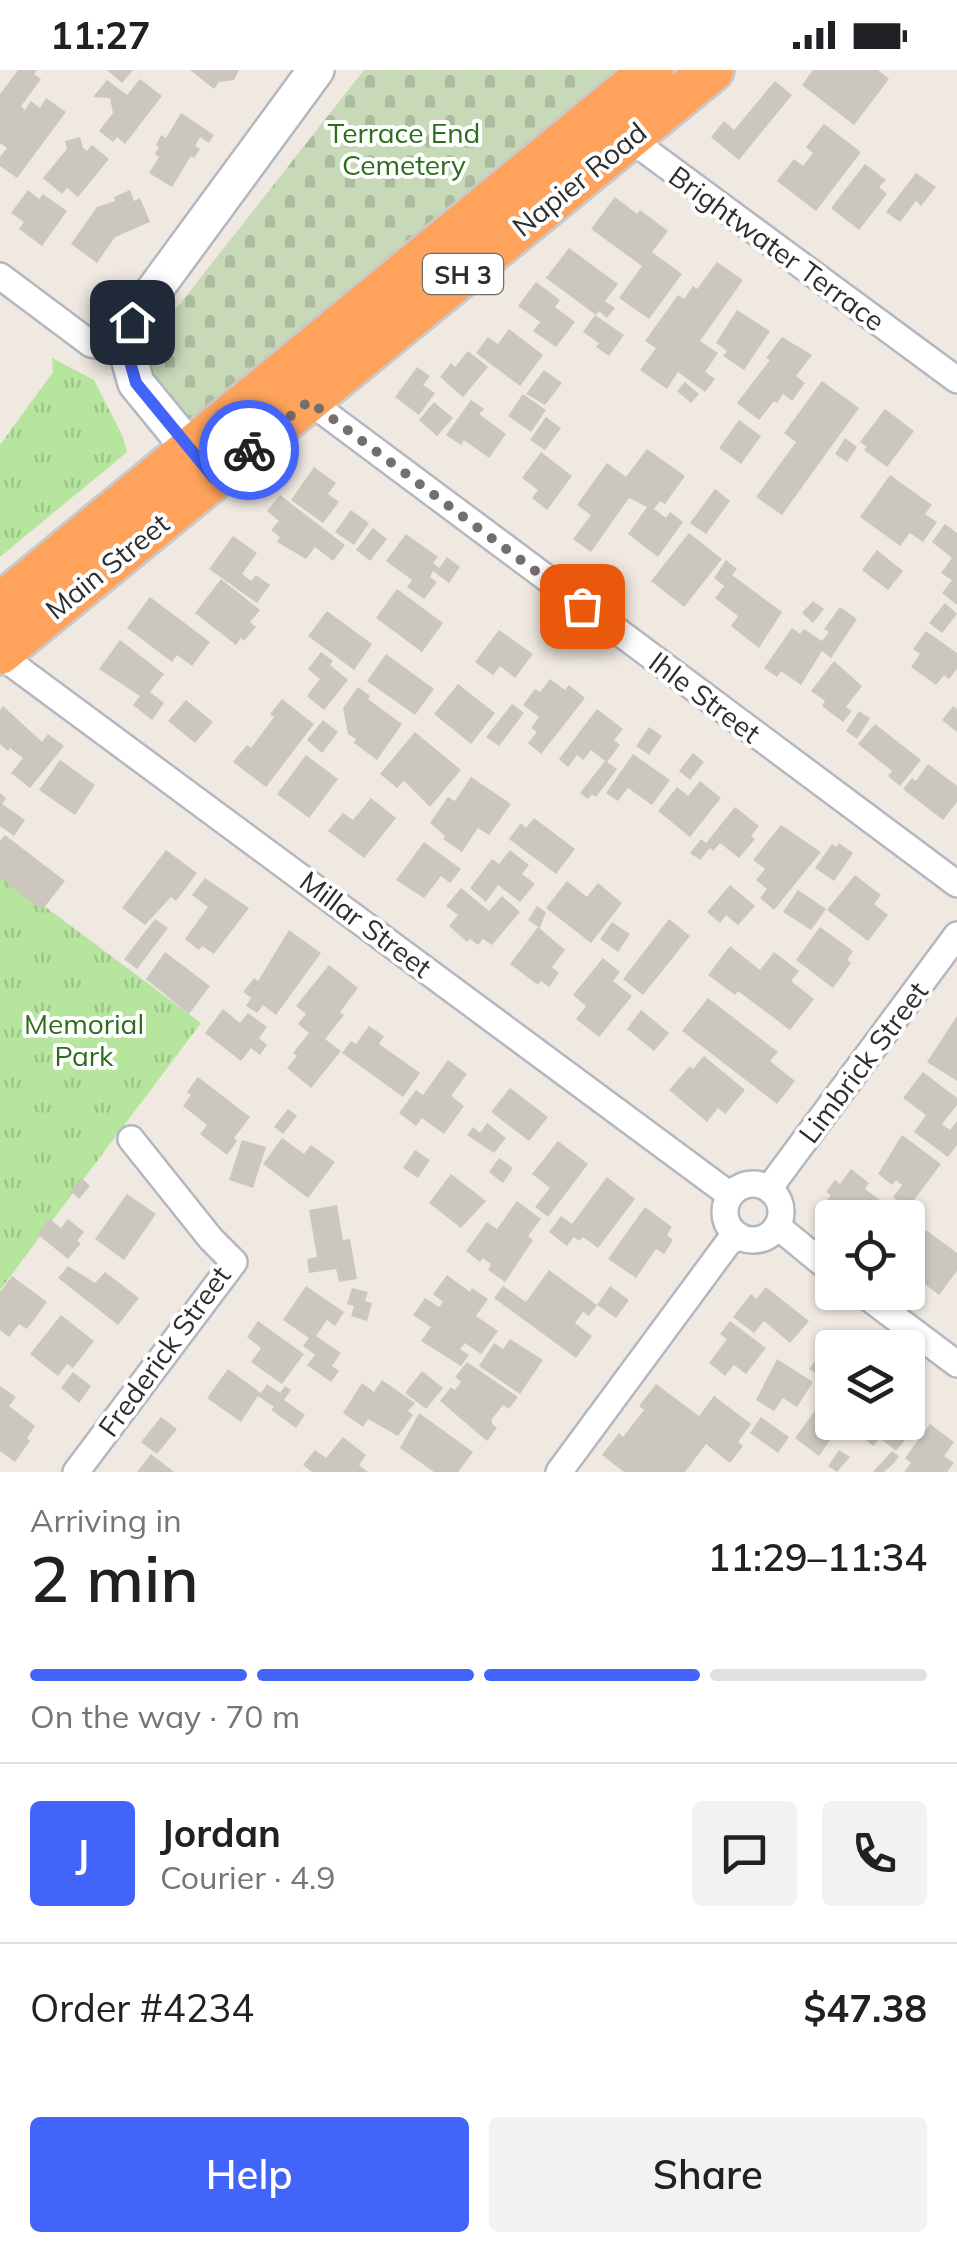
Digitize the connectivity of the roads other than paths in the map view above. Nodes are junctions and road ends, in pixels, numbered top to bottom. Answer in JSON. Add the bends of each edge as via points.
{"nodes":[{"id":1,"x":316,"y":70,"type":"edge"},
{"id":2,"x":652,"y":70,"type":"edge"},
{"id":3,"x":712,"y":70,"type":"edge"},
{"id":4,"x":615,"y":124,"type":"junction"},
{"id":5,"x":0,"y":276,"type":"edge"},
{"id":6,"x":127,"y":351,"type":"junction"},
{"id":7,"x":957,"y":380,"type":"edge"},
{"id":8,"x":309,"y":401,"type":"junction"},
{"id":9,"x":202,"y":464,"type":"junction"},
{"id":10,"x":0,"y":605,"type":"edge"},
{"id":11,"x":0,"y":654,"type":"edge"},
{"id":12,"x":957,"y":884,"type":"edge"},
{"id":13,"x":957,"y":935,"type":"edge"},
{"id":14,"x":131,"y":1139,"type":"dead end"},
{"id":15,"x":772,"y":1190,"type":"junction"},
{"id":16,"x":730,"y":1196,"type":"junction"},
{"id":17,"x":777,"y":1226,"type":"junction"},
{"id":18,"x":739,"y":1236,"type":"junction"},
{"id":19,"x":815,"y":1257,"type":"edge"},
{"id":20,"x":886,"y":1310,"type":"edge"},
{"id":21,"x":957,"y":1364,"type":"edge"},
{"id":22,"x":76,"y":1472,"type":"edge"},
{"id":23,"x":559,"y":1472,"type":"edge"}],
"edges":[{"from":1,"to":6,"type":"main road","via":[[141,307]]},
{"from":2,"to":4,"type":"highway","name":"Napier Road","number":"SH 3"},
{"from":3,"to":4,"type":"highway","name":"Napier Road","number":"SH 3"},
{"from":4,"to":7,"type":"street","name":"Brightwater Terrace"},
{"from":4,"to":8,"type":"highway","name":"Napier Road","number":"SH 3"},
{"from":4,"to":9,"type":"highway","name":"Napier Road","number":"SH 3"},
{"from":5,"to":6,"type":"street","via":[[91,344]]},
{"from":6,"to":9,"type":"main road","via":[[136,383]]},
{"from":8,"to":9,"type":"highway","name":"Napier Road","number":"SH 3"},
{"from":8,"to":12,"type":"street","name":"Ihle Street"},
{"from":9,"to":10,"type":"highway","name":"Main Street","number":"SH 3"},
{"from":9,"to":11,"type":"highway","name":"Main Street","number":"SH 3"},
{"from":11,"to":16,"type":"street","name":"Millar Street"},
{"from":13,"to":15,"type":"street","name":"Limbrick Street"},
{"from":14,"to":22,"type":"street","name":"Frederick Street","via":[[234,1262]]},
{"from":15,"to":16,"type":"street","via":[[754,1184]]},
{"from":15,"to":17,"type":"street","via":[[780,1207]]},
{"from":16,"to":18,"type":"street","via":[[727,1222]]},
{"from":17,"to":18,"type":"street","via":[[756,1240]]},
{"from":17,"to":19,"type":"street"},
{"from":18,"to":23,"type":"street"},
{"from":20,"to":21,"type":"street"}]}
